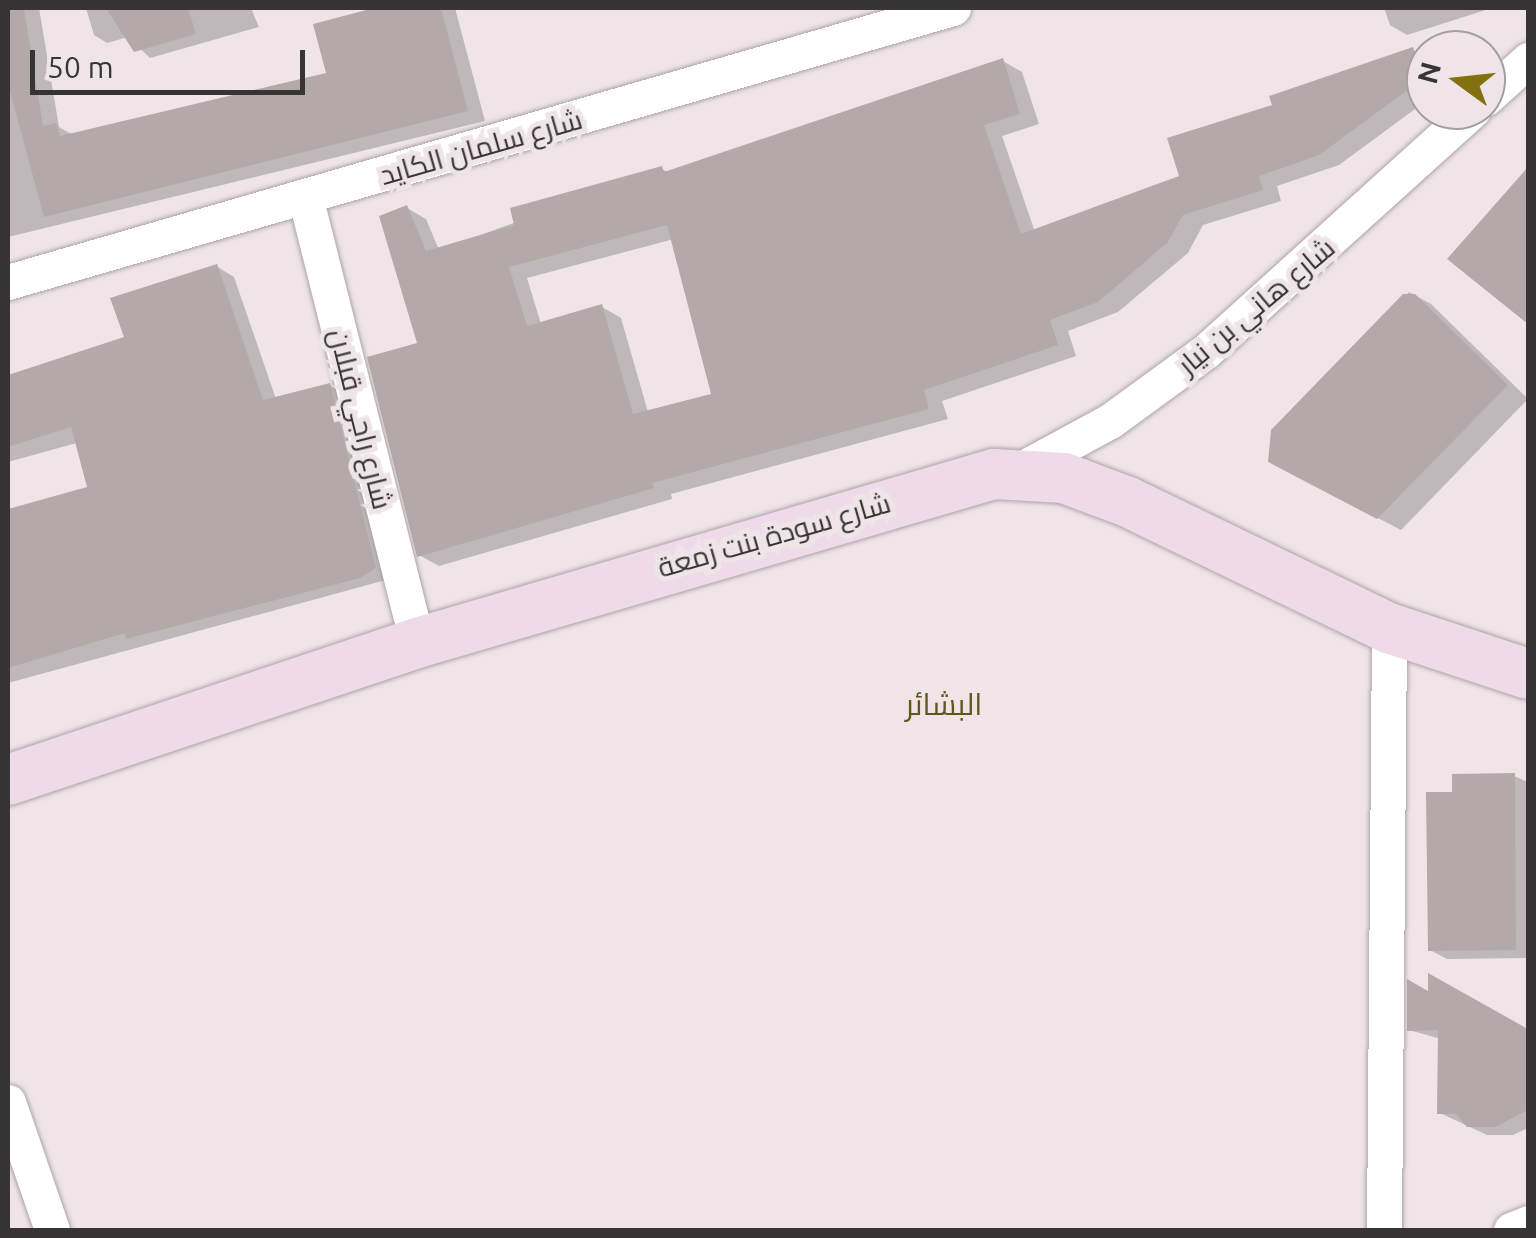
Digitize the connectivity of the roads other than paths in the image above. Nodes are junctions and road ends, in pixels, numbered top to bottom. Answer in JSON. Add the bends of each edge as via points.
{"nodes":[{"id":1,"x":953,"y":8,"type":"edge"},
{"id":2,"x":1528,"y":60,"type":"edge"},
{"id":3,"x":1506,"y":80,"type":"edge"},
{"id":4,"x":1451,"y":130,"type":"edge"},
{"id":5,"x":306,"y":196,"type":"junction"},
{"id":6,"x":8,"y":282,"type":"edge"},
{"id":7,"x":1016,"y":472,"type":"junction"},
{"id":8,"x":1389,"y":628,"type":"junction"},
{"id":9,"x":418,"y":642,"type":"junction"},
{"id":10,"x":1528,"y":674,"type":"edge"},
{"id":11,"x":8,"y":780,"type":"edge"},
{"id":12,"x":8,"y":1102,"type":"edge"},
{"id":13,"x":1528,"y":1223,"type":"edge"},
{"id":14,"x":52,"y":1230,"type":"edge"},
{"id":15,"x":1384,"y":1230,"type":"edge"},
{"id":16,"x":1511,"y":1230,"type":"edge"}],
"edges":[{"from":1,"to":5,"type":"street","name":"شارع سلمان الكايد"},
{"from":2,"to":3,"type":"street"},
{"from":4,"to":7,"type":"street","name":"شارع هاني بن نيار","via":[[1206,351],[1110,421]]},
{"from":5,"to":6,"type":"street","name":"شارع سلمان الكايد"},
{"from":5,"to":9,"type":"street","name":"شارع راجي قبلان"},
{"from":7,"to":8,"type":"street","name":"شارع سودة بنت زمعة","via":[[1064,478],[1128,502]]},
{"from":7,"to":9,"type":"street","name":"شارع سودة بنت زمعة","via":[[839,514]]},
{"from":8,"to":10,"type":"street","name":"شارع سودة بنت زمعة"},
{"from":8,"to":15,"type":"street"},
{"from":9,"to":11,"type":"street","name":"شارع سودة بنت زمعة"},
{"from":12,"to":14,"type":"street"},
{"from":13,"to":16,"type":"street"}]}
